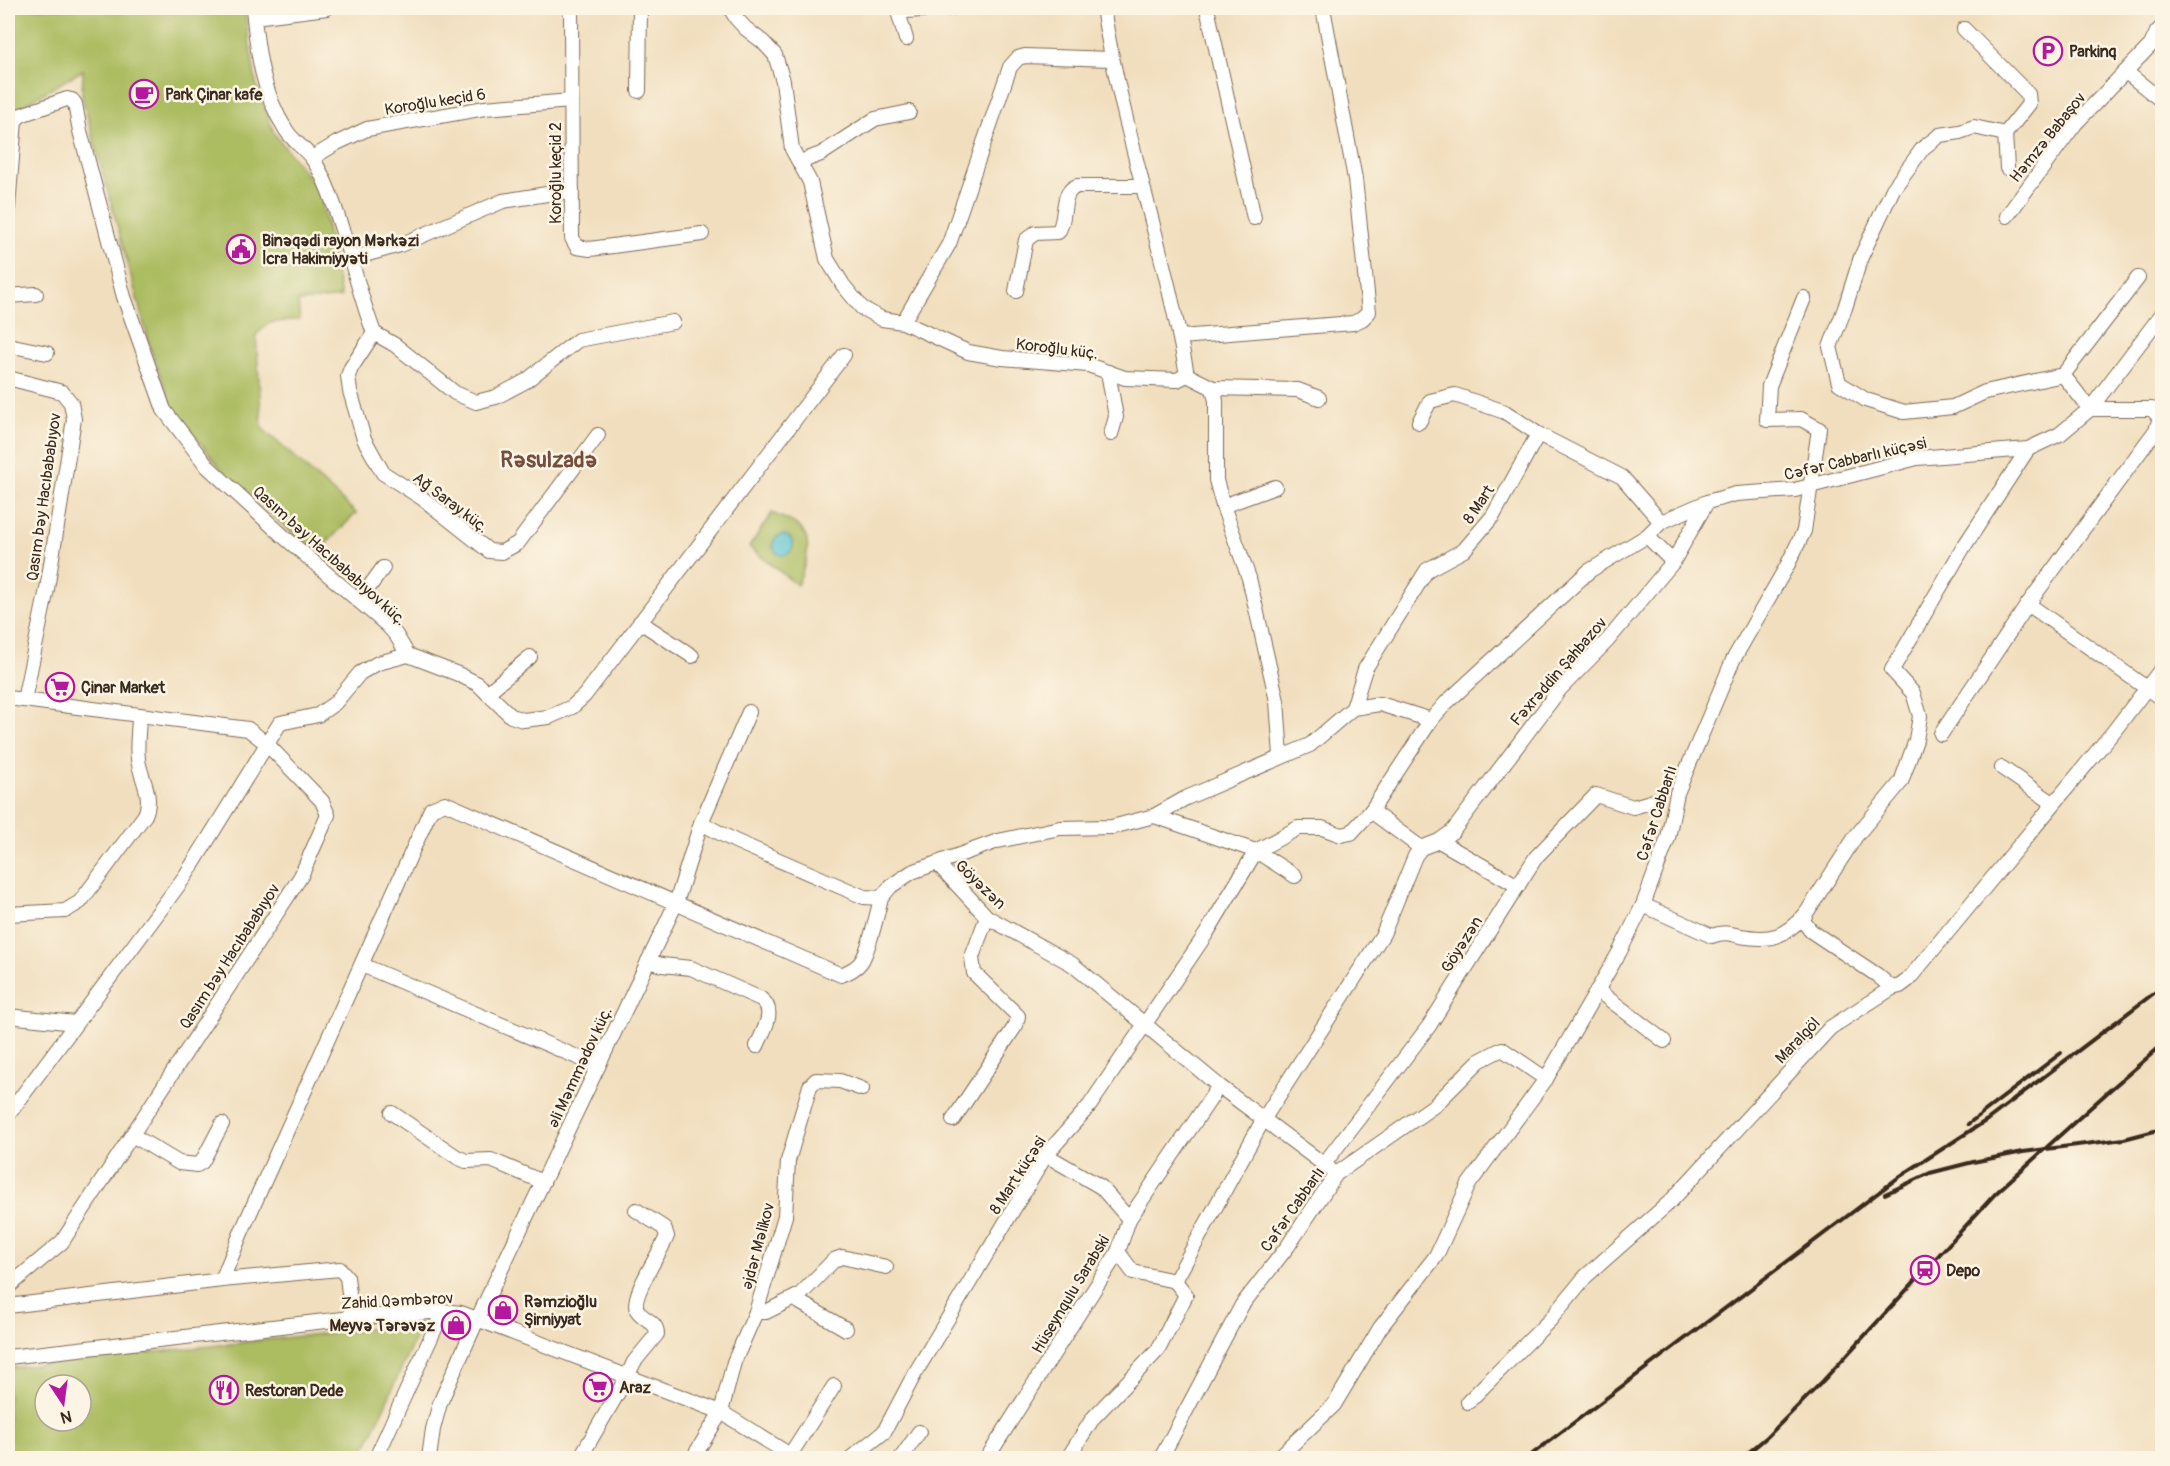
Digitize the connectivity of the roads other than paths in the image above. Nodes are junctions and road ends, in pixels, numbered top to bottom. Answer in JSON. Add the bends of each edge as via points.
{"nodes":[{"id":1,"x":327,"y":8,"type":"edge"},
{"id":2,"x":571,"y":8,"type":"edge"},
{"id":3,"x":640,"y":8,"type":"edge"},
{"id":4,"x":730,"y":8,"type":"edge"},
{"id":5,"x":897,"y":8,"type":"edge"},
{"id":6,"x":951,"y":8,"type":"edge"},
{"id":7,"x":1103,"y":8,"type":"edge"},
{"id":8,"x":1208,"y":8,"type":"edge"},
{"id":9,"x":1323,"y":8,"type":"edge"},
{"id":10,"x":253,"y":12,"type":"edge"},
{"id":11,"x":2163,"y":27,"type":"edge"},
{"id":12,"x":1964,"y":29,"type":"dead end"},
{"id":13,"x":906,"y":39,"type":"dead end"},
{"id":14,"x":2157,"y":48,"type":"edge"},
{"id":15,"x":1111,"y":59,"type":"junction"},
{"id":16,"x":2126,"y":72,"type":"junction"},
{"id":17,"x":639,"y":91,"type":"dead end"},
{"id":18,"x":572,"y":101,"type":"junction"},
{"id":19,"x":2163,"y":101,"type":"edge"},
{"id":20,"x":909,"y":112,"type":"dead end"},
{"id":21,"x":2005,"y":134,"type":"junction"},
{"id":22,"x":312,"y":158,"type":"junction"},
{"id":23,"x":800,"y":162,"type":"junction"},
{"id":24,"x":2007,"y":168,"type":"dead end"},
{"id":25,"x":1142,"y":186,"type":"junction"},
{"id":26,"x":572,"y":190,"type":"junction"},
{"id":27,"x":8,"y":207,"type":"edge"},
{"id":28,"x":2007,"y":216,"type":"dead end"},
{"id":29,"x":1254,"y":218,"type":"dead end"},
{"id":30,"x":702,"y":234,"type":"dead end"},
{"id":31,"x":350,"y":259,"type":"junction"},
{"id":32,"x":2138,"y":278,"type":"dead end"},
{"id":33,"x":1016,"y":291,"type":"dead end"},
{"id":34,"x":36,"y":294,"type":"dead end"},
{"id":35,"x":8,"y":296,"type":"edge"},
{"id":36,"x":1804,"y":298,"type":"dead end"},
{"id":37,"x":2163,"y":314,"type":"edge"},
{"id":38,"x":674,"y":322,"type":"dead end"},
{"id":39,"x":903,"y":322,"type":"junction"},
{"id":40,"x":374,"y":333,"type":"junction"},
{"id":41,"x":1181,"y":337,"type":"junction"},
{"id":42,"x":8,"y":345,"type":"edge"},
{"id":43,"x":47,"y":352,"type":"dead end"},
{"id":44,"x":844,"y":355,"type":"dead end"},
{"id":45,"x":1107,"y":372,"type":"junction"},
{"id":46,"x":1187,"y":375,"type":"junction"},
{"id":47,"x":2063,"y":375,"type":"junction"},
{"id":48,"x":8,"y":378,"type":"edge"},
{"id":49,"x":1214,"y":388,"type":"junction"},
{"id":50,"x":1319,"y":398,"type":"dead end"},
{"id":51,"x":2090,"y":409,"type":"junction"},
{"id":52,"x":1419,"y":422,"type":"dead end"},
{"id":53,"x":1111,"y":434,"type":"dead end"},
{"id":54,"x":1538,"y":434,"type":"junction"},
{"id":55,"x":598,"y":435,"type":"dead end"},
{"id":56,"x":2028,"y":449,"type":"junction"},
{"id":57,"x":1810,"y":487,"type":"junction"},
{"id":58,"x":1275,"y":488,"type":"dead end"},
{"id":59,"x":1707,"y":502,"type":"junction"},
{"id":60,"x":1223,"y":506,"type":"junction"},
{"id":61,"x":1661,"y":522,"type":"junction"},
{"id":62,"x":1647,"y":536,"type":"junction"},
{"id":63,"x":1673,"y":562,"type":"junction"},
{"id":64,"x":383,"y":568,"type":"dead end"},
{"id":65,"x":359,"y":601,"type":"junction"},
{"id":66,"x":2028,"y":604,"type":"junction"},
{"id":67,"x":640,"y":622,"type":"junction"},
{"id":68,"x":408,"y":655,"type":"junction"},
{"id":69,"x":692,"y":656,"type":"dead end"},
{"id":70,"x":530,"y":657,"type":"dead end"},
{"id":71,"x":2163,"y":668,"type":"edge"},
{"id":72,"x":2148,"y":687,"type":"junction"},
{"id":73,"x":487,"y":693,"type":"junction"},
{"id":74,"x":8,"y":698,"type":"edge"},
{"id":75,"x":2163,"y":699,"type":"edge"},
{"id":76,"x":24,"y":700,"type":"junction"},
{"id":77,"x":1353,"y":708,"type":"junction"},
{"id":78,"x":749,"y":712,"type":"dead end"},
{"id":79,"x":140,"y":716,"type":"junction"},
{"id":80,"x":1431,"y":720,"type":"junction"},
{"id":81,"x":1941,"y":734,"type":"dead end"},
{"id":82,"x":266,"y":743,"type":"junction"},
{"id":83,"x":1281,"y":756,"type":"junction"},
{"id":84,"x":2002,"y":768,"type":"dead end"},
{"id":85,"x":1654,"y":801,"type":"dead end"},
{"id":86,"x":2053,"y":803,"type":"junction"},
{"id":87,"x":1371,"y":811,"type":"junction"},
{"id":88,"x":1155,"y":816,"type":"junction"},
{"id":89,"x":701,"y":823,"type":"junction"},
{"id":90,"x":1439,"y":842,"type":"junction"},
{"id":91,"x":1421,"y":848,"type":"junction"},
{"id":92,"x":1256,"y":851,"type":"junction"},
{"id":93,"x":937,"y":863,"type":"junction"},
{"id":94,"x":1295,"y":876,"type":"dead end"},
{"id":95,"x":1518,"y":886,"type":"junction"},
{"id":96,"x":881,"y":898,"type":"junction"},
{"id":97,"x":676,"y":903,"type":"junction"},
{"id":98,"x":1643,"y":905,"type":"junction"},
{"id":99,"x":8,"y":914,"type":"edge"},
{"id":100,"x":1805,"y":915,"type":"junction"},
{"id":101,"x":987,"y":917,"type":"junction"},
{"id":102,"x":648,"y":961,"type":"junction"},
{"id":103,"x":362,"y":965,"type":"junction"},
{"id":104,"x":1892,"y":988,"type":"junction"},
{"id":105,"x":1597,"y":990,"type":"junction"},
{"id":106,"x":8,"y":1016,"type":"edge"},
{"id":107,"x":75,"y":1023,"type":"junction"},
{"id":108,"x":1146,"y":1024,"type":"junction"},
{"id":109,"x":1664,"y":1041,"type":"dead end"},
{"id":110,"x":757,"y":1046,"type":"dead end"},
{"id":111,"x":598,"y":1066,"type":"junction"},
{"id":112,"x":1546,"y":1079,"type":"junction"},
{"id":113,"x":1219,"y":1086,"type":"junction"},
{"id":114,"x":862,"y":1089,"type":"dead end"},
{"id":115,"x":392,"y":1113,"type":"dead end"},
{"id":116,"x":8,"y":1115,"type":"edge"},
{"id":117,"x":953,"y":1120,"type":"dead end"},
{"id":118,"x":1263,"y":1120,"type":"junction"},
{"id":119,"x":222,"y":1124,"type":"dead end"},
{"id":120,"x":132,"y":1135,"type":"junction"},
{"id":121,"x":1046,"y":1155,"type":"junction"},
{"id":122,"x":1324,"y":1164,"type":"junction"},
{"id":123,"x":1336,"y":1174,"type":"junction"},
{"id":124,"x":543,"y":1182,"type":"junction"},
{"id":125,"x":636,"y":1210,"type":"dead end"},
{"id":126,"x":1130,"y":1219,"type":"junction"},
{"id":127,"x":1118,"y":1252,"type":"junction"},
{"id":128,"x":886,"y":1267,"type":"dead end"},
{"id":129,"x":222,"y":1280,"type":"junction"},
{"id":130,"x":1175,"y":1281,"type":"junction"},
{"id":131,"x":8,"y":1287,"type":"edge"},
{"id":132,"x":794,"y":1299,"type":"junction"},
{"id":133,"x":8,"y":1306,"type":"edge"},
{"id":134,"x":443,"y":1311,"type":"junction"},
{"id":135,"x":756,"y":1312,"type":"junction"},
{"id":136,"x":352,"y":1318,"type":"junction"},
{"id":137,"x":477,"y":1320,"type":"junction"},
{"id":138,"x":846,"y":1329,"type":"dead end"},
{"id":139,"x":8,"y":1357,"type":"edge"},
{"id":140,"x":627,"y":1377,"type":"junction"},
{"id":141,"x":834,"y":1386,"type":"dead end"},
{"id":142,"x":1468,"y":1402,"type":"dead end"},
{"id":143,"x":721,"y":1412,"type":"junction"},
{"id":144,"x":918,"y":1432,"type":"dead end"},
{"id":145,"x":792,"y":1457,"type":"edge"},
{"id":146,"x":376,"y":1458,"type":"edge"},
{"id":147,"x":429,"y":1458,"type":"edge"},
{"id":148,"x":580,"y":1458,"type":"edge"},
{"id":149,"x":693,"y":1458,"type":"edge"},
{"id":150,"x":851,"y":1458,"type":"edge"},
{"id":151,"x":901,"y":1458,"type":"edge"},
{"id":152,"x":987,"y":1458,"type":"edge"},
{"id":153,"x":1068,"y":1458,"type":"edge"},
{"id":154,"x":1161,"y":1458,"type":"edge"},
{"id":155,"x":1278,"y":1458,"type":"edge"}],
"edges":[{"from":1,"to":10,"type":"street"},
{"from":2,"to":18,"type":"street","name":"Koroğlu keçid 2"},
{"from":3,"to":17,"type":"street"},
{"from":4,"to":23,"type":"street","name":"Koroğlu küç.","via":[[775,55],[783,81],[792,149]]},
{"from":5,"to":6,"type":"street"},
{"from":5,"to":13,"type":"street"},
{"from":7,"to":15,"type":"street"},
{"from":8,"to":29,"type":"street"},
{"from":9,"to":41,"type":"street","via":[[1355,179],[1369,312],[1353,323]]},
{"from":10,"to":22,"type":"street","via":[[263,76],[274,110],[287,132]]},
{"from":11,"to":14,"type":"street","name":"Həmzə Babaşov","via":[[2157,32]]},
{"from":12,"to":21,"type":"street","via":[[2028,94],[2029,104]]},
{"from":14,"to":16,"type":"street","name":"Həmzə Babaşov"},
{"from":15,"to":25,"type":"street"},
{"from":15,"to":39,"type":"street","via":[[1025,56],[1010,67],[950,244]]},
{"from":16,"to":19,"type":"street"},
{"from":16,"to":28,"type":"street","name":"Həmzə Babaşov","via":[[2075,124]]},
{"from":18,"to":22,"type":"street","name":"Koroğlu keçid 6","via":[[484,108],[367,129]]},
{"from":18,"to":26,"type":"street","name":"Koroğlu keçid 2"},
{"from":20,"to":23,"type":"street","via":[[875,119],[821,154]]},
{"from":21,"to":24,"type":"street"},
{"from":21,"to":47,"type":"street","via":[[1974,127],[1940,135],[1923,148],[1893,189],[1861,256],[1830,347],[1839,383],[1866,400],[1904,412],[1953,407],[1984,392]]},
{"from":22,"to":31,"type":"street","via":[[327,188]]},
{"from":23,"to":39,"type":"street","name":"Koroğlu küç.","via":[[810,182],[827,259],[843,285],[862,308],[882,319]]},
{"from":25,"to":33,"type":"street","via":[[1070,189],[1058,232],[1035,233],[1026,240]]},
{"from":25,"to":41,"type":"street"},
{"from":26,"to":30,"type":"street","name":"Koroğlu keçid 2","via":[[572,238],[577,247],[590,249]]},
{"from":26,"to":31,"type":"street","via":[[503,201],[400,245]]},
{"from":27,"to":65,"type":"street","name":"Qasım bəy Hacıbababıyov küç.","via":[[15,120],[72,100],[124,297],[164,410],[207,466]]},
{"from":31,"to":40,"type":"street"},
{"from":32,"to":47,"type":"street"},
{"from":34,"to":35,"type":"street"},
{"from":36,"to":57,"type":"street","name":"Cəfər Cabbarlı","via":[[1769,386],[1767,420],[1801,419],[1819,429]]},
{"from":37,"to":51,"type":"street","name":"Cəfər Cabbarlı küçəsi"},
{"from":38,"to":40,"type":"street","via":[[578,340],[526,381],[496,397],[476,402],[455,393]]},
{"from":39,"to":45,"type":"street","name":"Koroğlu küç.","via":[[968,352],[1088,365]]},
{"from":40,"to":55,"type":"street","name":"Ağ Saray küç.","via":[[348,376],[364,439],[383,473],[489,550],[502,552],[519,543]]},
{"from":41,"to":46,"type":"street"},
{"from":42,"to":43,"type":"street"},
{"from":44,"to":67,"type":"street"},
{"from":45,"to":46,"type":"street","name":"Koroğlu küç.","via":[[1125,378],[1177,380]]},
{"from":45,"to":53,"type":"street","via":[[1116,417]]},
{"from":46,"to":49,"type":"street"},
{"from":47,"to":51,"type":"street"},
{"from":48,"to":76,"type":"street","name":"Qasım bəy Hacıbababıyov","via":[[62,392],[71,404],[74,419],[47,589]]},
{"from":49,"to":50,"type":"street","via":[[1298,390]]},
{"from":49,"to":60,"type":"street","via":[[1216,480]]},
{"from":51,"to":56,"type":"street","name":"Cəfər Cabbarlı küçəsi","via":[[2060,434]]},
{"from":51,"to":66,"type":"street","via":[[2152,409],[2160,418],[2156,430]]},
{"from":52,"to":54,"type":"street","via":[[1430,401],[1455,396],[1505,412]]},
{"from":54,"to":61,"type":"street","via":[[1622,477]]},
{"from":54,"to":77,"type":"street","name":"8 Mart","via":[[1493,516],[1464,550],[1427,570],[1365,669]]},
{"from":56,"to":57,"type":"street","name":"Cəfər Cabbarlı küçəsi","via":[[1917,458]]},
{"from":56,"to":100,"type":"street","via":[[1963,548],[1892,670],[1913,693],[1920,716],[1901,782],[1856,836]]},
{"from":57,"to":59,"type":"street","name":"Cəfər Cabbarlı küçəsi","via":[[1736,494]]},
{"from":57,"to":98,"type":"street","name":"Cəfər Cabbarlı","via":[[1804,531],[1733,660],[1677,793],[1668,838]]},
{"from":58,"to":60,"type":"street"},
{"from":59,"to":61,"type":"street","name":"Cəfər Cabbarlı küçəsi"},
{"from":59,"to":63,"type":"street","name":"Fəxrəddin Şahbazov"},
{"from":60,"to":83,"type":"street","via":[[1249,578],[1278,701]]},
{"from":61,"to":62,"type":"street","name":"Cəfər Cabbarlı küçəsi"},
{"from":62,"to":63,"type":"street"},
{"from":62,"to":80,"type":"street","name":"Cəfər Cabbarlı küçəsi","via":[[1589,571]]},
{"from":63,"to":90,"type":"street","name":"Fəxrəddin Şahbazov","via":[[1608,640],[1560,689],[1453,831]]},
{"from":64,"to":65,"type":"street"},
{"from":65,"to":68,"type":"street","name":"Qasım bəy Hacıbababıyov küç.","via":[[396,634]]},
{"from":66,"to":72,"type":"street"},
{"from":66,"to":81,"type":"street"},
{"from":67,"to":69,"type":"street"},
{"from":67,"to":73,"type":"street","via":[[572,707],[549,717],[523,720],[511,716]]},
{"from":68,"to":73,"type":"street","via":[[458,674]]},
{"from":68,"to":82,"type":"street","via":[[378,663],[360,673],[318,715],[280,723]]},
{"from":70,"to":73,"type":"street"},
{"from":71,"to":72,"type":"street","name":"Maralgöl"},
{"from":72,"to":75,"type":"street"},
{"from":72,"to":86,"type":"street","name":"Maralgöl"},
{"from":74,"to":76,"type":"street","name":"Qasım bəy Hacıbababıyov"},
{"from":76,"to":79,"type":"street","name":"Qasım bəy Hacıbababıyov"},
{"from":77,"to":80,"type":"street","via":[[1380,704]]},
{"from":77,"to":83,"type":"street","via":[[1310,745]]},
{"from":78,"to":89,"type":"street","name":"Əli Məmmədov küç."},
{"from":79,"to":82,"type":"street","name":"Qasım bəy Hacıbababıyov","via":[[248,729]]},
{"from":79,"to":99,"type":"street","via":[[138,760],[146,783],[146,814],[80,902],[65,911]]},
{"from":80,"to":87,"type":"street"},
{"from":82,"to":107,"type":"street","via":[[186,875]]},
{"from":82,"to":120,"type":"street","name":"Qasım bəy Hacıbababıyov","via":[[322,801],[328,815],[302,876]]},
{"from":83,"to":88,"type":"street"},
{"from":84,"to":86,"type":"street"},
{"from":85,"to":95,"type":"street","name":"Göyəzən","via":[[1633,807],[1596,795],[1536,857]]},
{"from":86,"to":104,"type":"street","name":"Maralgöl","via":[[1908,980]]},
{"from":87,"to":91,"type":"street"},
{"from":87,"to":92,"type":"street","via":[[1351,833],[1298,828]]},
{"from":88,"to":92,"type":"street"},
{"from":88,"to":93,"type":"street","via":[[1112,827],[1060,828],[1008,839]]},
{"from":89,"to":96,"type":"street","via":[[864,897]]},
{"from":89,"to":97,"type":"street","name":"Əli Məmmədov küç."},
{"from":90,"to":91,"type":"street","name":"Fəxrəddin Şahbazov"},
{"from":90,"to":95,"type":"street"},
{"from":91,"to":118,"type":"street","via":[[1383,934]]},
{"from":92,"to":94,"type":"street"},
{"from":92,"to":108,"type":"street","name":"8 Mart küçəsi"},
{"from":93,"to":96,"type":"street","via":[[912,872]]},
{"from":93,"to":101,"type":"street","name":"Göyəzən"},
{"from":95,"to":122,"type":"street","name":"Göyəzən","via":[[1429,1026]]},
{"from":96,"to":97,"type":"street","via":[[861,962],[841,975]]},
{"from":97,"to":102,"type":"street","name":"Əli Məmmədov küç."},
{"from":97,"to":103,"type":"street","via":[[445,803],[431,809]]},
{"from":98,"to":100,"type":"street","via":[[1712,936],[1723,932],[1762,939],[1789,932]]},
{"from":98,"to":105,"type":"street","name":"Cəfər Cabbarlı"},
{"from":100,"to":104,"type":"street","via":[[1803,921],[1811,931]]},
{"from":101,"to":108,"type":"street","name":"Göyəzən","via":[[1072,964]]},
{"from":101,"to":117,"type":"street","via":[[972,957],[974,973],[1018,1016],[1016,1025]]},
{"from":102,"to":110,"type":"street","via":[[691,968],[761,999],[769,1011]]},
{"from":102,"to":111,"type":"street","name":"Əli Məmmədov küç."},
{"from":103,"to":111,"type":"street"},
{"from":103,"to":129,"type":"street"},
{"from":104,"to":142,"type":"street","name":"Maralgöl","via":[[1830,1028],[1671,1201],[1585,1277],[1550,1320]]},
{"from":105,"to":109,"type":"street"},
{"from":105,"to":112,"type":"street","name":"Cəfər Cabbarlı"},
{"from":106,"to":107,"type":"street"},
{"from":107,"to":116,"type":"street"},
{"from":108,"to":113,"type":"street","name":"Göyəzən"},
{"from":108,"to":121,"type":"street","name":"8 Mart küçəsi","via":[[1090,1105]]},
{"from":111,"to":124,"type":"street","name":"Əli Məmmədov küç."},
{"from":112,"to":123,"type":"street","name":"Cəfər Cabbarlı","via":[[1502,1049],[1479,1060],[1435,1105]]},
{"from":112,"to":155,"type":"street","name":"Cəfər Cabbarlı","via":[[1468,1184],[1436,1256],[1380,1328],[1334,1405]]},
{"from":113,"to":118,"type":"street","name":"Göyəzən"},
{"from":113,"to":126,"type":"street","name":"Hüseynqulu Sarabski"},
{"from":114,"to":135,"type":"street","name":"Əjdər Məlikov","via":[[840,1081],[816,1080],[810,1086],[788,1161],[785,1216]]},
{"from":115,"to":124,"type":"street","via":[[457,1157],[466,1161],[491,1160]]},
{"from":118,"to":122,"type":"street","name":"Göyəzən"},
{"from":118,"to":130,"type":"street"},
{"from":119,"to":120,"type":"street","via":[[197,1165],[179,1163]]},
{"from":120,"to":131,"type":"street","name":"Qasım bəy Hacıbababıyov","via":[[62,1242]]},
{"from":121,"to":126,"type":"street","via":[[1101,1187]]},
{"from":121,"to":150,"type":"street","name":"8 Mart küçəsi","via":[[884,1432]]},
{"from":122,"to":123,"type":"street","name":"Göyəzən"},
{"from":123,"to":154,"type":"street","name":"Cəfər Cabbarlı","via":[[1242,1305]]},
{"from":124,"to":137,"type":"street","name":"Əli Məmmədov küç."},
{"from":125,"to":140,"type":"street","via":[[664,1228],[667,1236],[636,1302],[638,1311],[655,1325],[657,1334]]},
{"from":126,"to":127,"type":"street","name":"Hüseynqulu Sarabski"},
{"from":127,"to":130,"type":"street","via":[[1133,1272]]},
{"from":127,"to":152,"type":"street","name":"Hüseynqulu Sarabski"},
{"from":128,"to":132,"type":"street","via":[[842,1257],[834,1260]]},
{"from":129,"to":133,"type":"street"},
{"from":129,"to":136,"type":"street","via":[[340,1269],[347,1276]]},
{"from":130,"to":153,"type":"street","via":[[1186,1295],[1158,1350],[1093,1418]]},
{"from":132,"to":135,"type":"street","via":[[766,1312]]},
{"from":132,"to":138,"type":"street"},
{"from":134,"to":136,"type":"street","name":"Zahid Qəmbərov"},
{"from":134,"to":137,"type":"street","name":"Zahid Qəmbərov"},
{"from":134,"to":146,"type":"street"},
{"from":135,"to":143,"type":"street","name":"Əjdər Məlikov","via":[[734,1362]]},
{"from":136,"to":139,"type":"street","name":"Zahid Qəmbərov"},
{"from":137,"to":140,"type":"street","name":"Zahid Qəmbərov"},
{"from":137,"to":147,"type":"street","name":"Əli Məmmədov küç.","via":[[440,1403]]},
{"from":140,"to":143,"type":"street","name":"Zahid Qəmbərov"},
{"from":140,"to":148,"type":"street"},
{"from":141,"to":145,"type":"street"},
{"from":143,"to":145,"type":"street","name":"Zahid Qəmbərov"},
{"from":143,"to":149,"type":"street","name":"Əjdər Məlikov"},
{"from":144,"to":151,"type":"street"}]}
